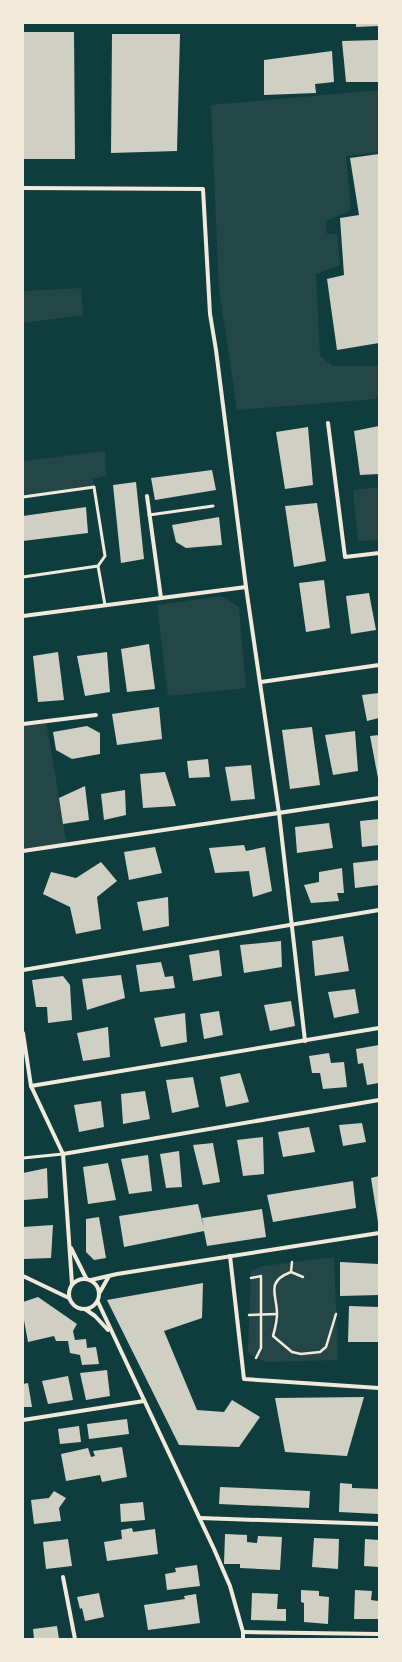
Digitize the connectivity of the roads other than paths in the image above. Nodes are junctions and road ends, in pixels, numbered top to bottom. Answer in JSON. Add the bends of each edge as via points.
{"nodes":[{"id":1,"x":23,"y":188,"type":"edge"},
{"id":2,"x":328,"y":423,"type":"dead end"},
{"id":3,"x":147,"y":496,"type":"dead end"},
{"id":4,"x":23,"y":497,"type":"edge"},
{"id":5,"x":213,"y":506,"type":"dead end"},
{"id":6,"x":149,"y":515,"type":"junction"},
{"id":7,"x":379,"y":553,"type":"edge"},
{"id":8,"x":98,"y":566,"type":"junction"},
{"id":9,"x":23,"y":577,"type":"edge"},
{"id":10,"x":246,"y":587,"type":"junction"},
{"id":11,"x":161,"y":598,"type":"junction"},
{"id":12,"x":105,"y":605,"type":"junction"},
{"id":13,"x":23,"y":616,"type":"edge"},
{"id":14,"x":379,"y":665,"type":"edge"},
{"id":15,"x":261,"y":682,"type":"junction"},
{"id":16,"x":96,"y":715,"type":"dead end"},
{"id":17,"x":23,"y":724,"type":"edge"},
{"id":18,"x":379,"y":798,"type":"edge"},
{"id":19,"x":278,"y":813,"type":"junction"},
{"id":20,"x":23,"y":851,"type":"edge"},
{"id":21,"x":379,"y":910,"type":"edge"},
{"id":22,"x":292,"y":924,"type":"junction"},
{"id":23,"x":23,"y":970,"type":"edge"},
{"id":24,"x":379,"y":1028,"type":"edge"},
{"id":25,"x":23,"y":1033,"type":"edge"},
{"id":26,"x":305,"y":1041,"type":"junction"},
{"id":27,"x":31,"y":1086,"type":"junction"},
{"id":28,"x":379,"y":1100,"type":"edge"},
{"id":29,"x":63,"y":1154,"type":"junction"},
{"id":30,"x":23,"y":1158,"type":"edge"},
{"id":31,"x":379,"y":1232,"type":"edge"},
{"id":32,"x":71,"y":1247,"type":"junction"},
{"id":33,"x":230,"y":1256,"type":"junction"},
{"id":34,"x":109,"y":1275,"type":"junction"},
{"id":35,"x":23,"y":1276,"type":"edge"},
{"id":36,"x":89,"y":1279,"type":"junction"},
{"id":37,"x":72,"y":1284,"type":"junction"},
{"id":38,"x":100,"y":1292,"type":"junction"},
{"id":39,"x":69,"y":1298,"type":"junction"},
{"id":40,"x":98,"y":1302,"type":"junction"},
{"id":41,"x":85,"y":1309,"type":"junction"},
{"id":42,"x":111,"y":1333,"type":"junction"},
{"id":43,"x":379,"y":1388,"type":"edge"},
{"id":44,"x":144,"y":1401,"type":"junction"},
{"id":45,"x":23,"y":1420,"type":"edge"},
{"id":46,"x":200,"y":1518,"type":"junction"},
{"id":47,"x":379,"y":1524,"type":"edge"},
{"id":48,"x":63,"y":1577,"type":"dead end"},
{"id":49,"x":243,"y":1632,"type":"junction"},
{"id":50,"x":379,"y":1634,"type":"edge"},
{"id":51,"x":75,"y":1639,"type":"edge"},
{"id":52,"x":243,"y":1639,"type":"edge"}],
"edges":[{"from":1,"to":10,"type":"street","via":[[203,189],[210,314]]},
{"from":2,"to":7,"type":"street","via":[[346,557]]},
{"from":3,"to":6,"type":"street"},
{"from":4,"to":8,"type":"lane","via":[[94,487],[105,556]]},
{"from":5,"to":6,"type":"lane"},
{"from":6,"to":11,"type":"street"},
{"from":8,"to":9,"type":"lane"},
{"from":8,"to":12,"type":"lane"},
{"from":10,"to":11,"type":"street"},
{"from":10,"to":15,"type":"street"},
{"from":11,"to":12,"type":"street"},
{"from":12,"to":13,"type":"street"},
{"from":14,"to":15,"type":"street"},
{"from":15,"to":19,"type":"street"},
{"from":16,"to":17,"type":"street"},
{"from":18,"to":19,"type":"street"},
{"from":19,"to":20,"type":"street"},
{"from":19,"to":22,"type":"street"},
{"from":21,"to":22,"type":"street"},
{"from":22,"to":23,"type":"street"},
{"from":22,"to":26,"type":"street"},
{"from":24,"to":26,"type":"street"},
{"from":25,"to":27,"type":"street"},
{"from":26,"to":27,"type":"street"},
{"from":27,"to":29,"type":"street"},
{"from":28,"to":29,"type":"street"},
{"from":29,"to":30,"type":"lane"},
{"from":29,"to":32,"type":"street"},
{"from":31,"to":33,"type":"street"},
{"from":32,"to":36,"type":"street"},
{"from":32,"to":37,"type":"street"},
{"from":33,"to":34,"type":"street"},
{"from":33,"to":43,"type":"street","via":[[244,1379]]},
{"from":34,"to":36,"type":"street"},
{"from":34,"to":38,"type":"street"},
{"from":35,"to":39,"type":"street"},
{"from":36,"to":37,"type":"street","via":[[81,1279]]},
{"from":36,"to":38,"type":"street"},
{"from":37,"to":39,"type":"street"},
{"from":38,"to":40,"type":"street"},
{"from":39,"to":41,"type":"street","via":[[75,1306]]},
{"from":40,"to":41,"type":"street"},
{"from":40,"to":42,"type":"street"},
{"from":41,"to":42,"type":"street"},
{"from":42,"to":44,"type":"street"},
{"from":44,"to":45,"type":"street"},
{"from":44,"to":46,"type":"street"},
{"from":46,"to":47,"type":"street"},
{"from":46,"to":49,"type":"street","via":[[230,1586]]},
{"from":48,"to":51,"type":"street"},
{"from":49,"to":50,"type":"street"},
{"from":49,"to":52,"type":"street"}]}
